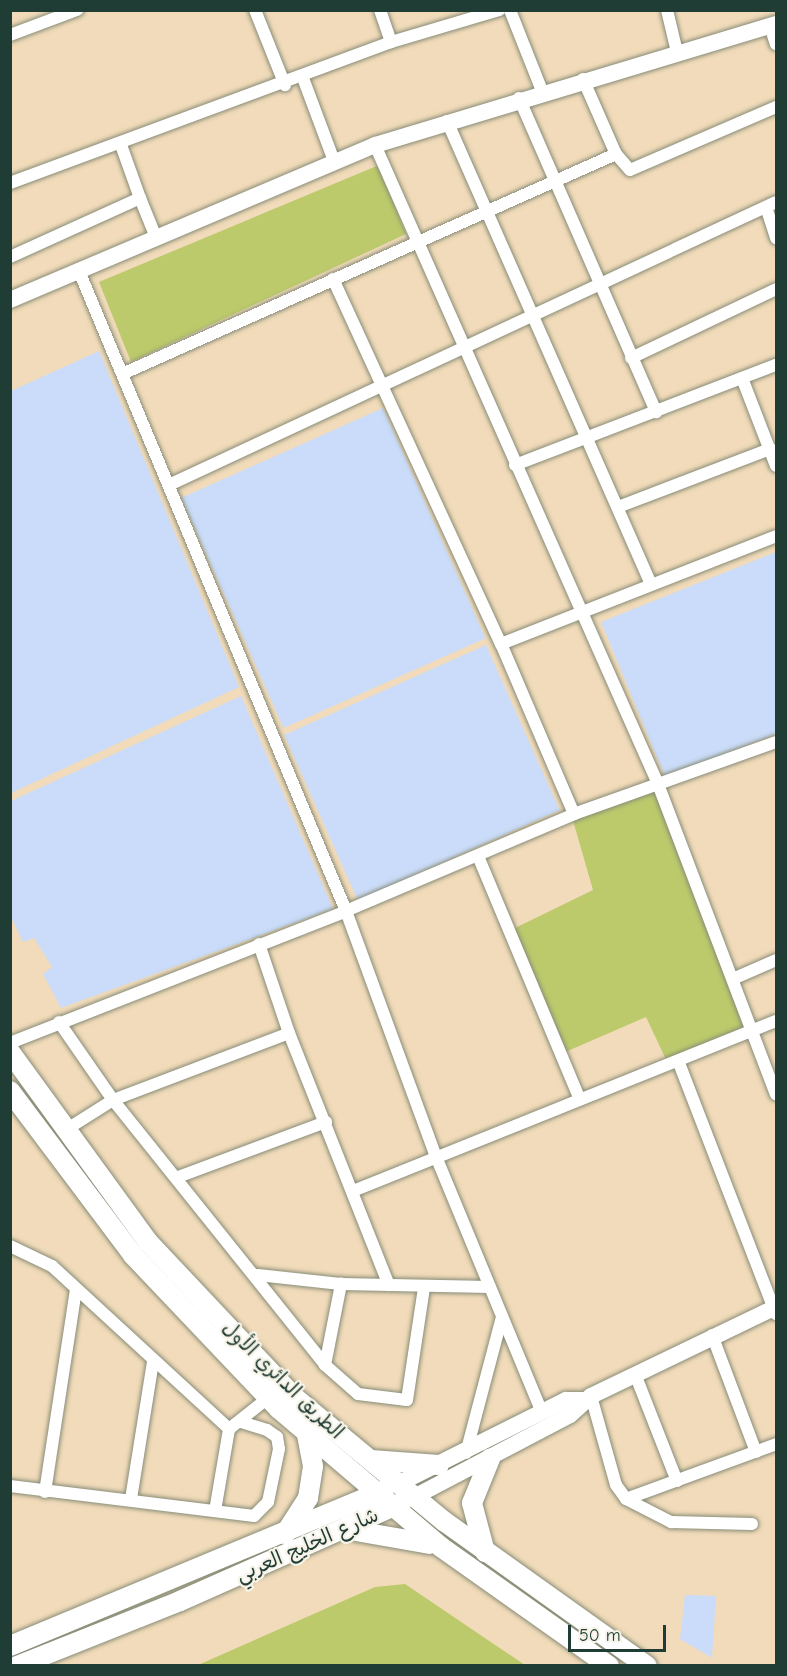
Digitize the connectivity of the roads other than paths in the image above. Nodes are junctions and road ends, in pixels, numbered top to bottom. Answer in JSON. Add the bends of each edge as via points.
{"nodes":[{"id":1,"x":77,"y":10,"type":"edge"},
{"id":2,"x":255,"y":10,"type":"edge"},
{"id":3,"x":380,"y":10,"type":"edge"},
{"id":4,"x":498,"y":10,"type":"edge"},
{"id":5,"x":510,"y":10,"type":"edge"},
{"id":6,"x":667,"y":10,"type":"edge"},
{"id":7,"x":774,"y":25,"type":"edge"},
{"id":8,"x":10,"y":35,"type":"edge"},
{"id":9,"x":391,"y":42,"type":"junction"},
{"id":10,"x":777,"y":44,"type":"edge"},
{"id":11,"x":677,"y":52,"type":"junction"},
{"id":12,"x":303,"y":78,"type":"junction"},
{"id":13,"x":583,"y":79,"type":"junction"},
{"id":14,"x":285,"y":85,"type":"junction"},
{"id":15,"x":542,"y":91,"type":"junction"},
{"id":16,"x":519,"y":98,"type":"junction"},
{"id":17,"x":777,"y":107,"type":"edge"},
{"id":18,"x":447,"y":121,"type":"junction"},
{"id":19,"x":121,"y":145,"type":"junction"},
{"id":20,"x":375,"y":146,"type":"junction"},
{"id":21,"x":616,"y":154,"type":"junction"},
{"id":22,"x":334,"y":161,"type":"junction"},
{"id":23,"x":553,"y":182,"type":"junction"},
{"id":24,"x":10,"y":183,"type":"edge"},
{"id":25,"x":140,"y":198,"type":"junction"},
{"id":26,"x":771,"y":205,"type":"edge"},
{"id":27,"x":485,"y":210,"type":"junction"},
{"id":28,"x":155,"y":235,"type":"junction"},
{"id":29,"x":777,"y":238,"type":"edge"},
{"id":30,"x":418,"y":241,"type":"junction"},
{"id":31,"x":10,"y":257,"type":"edge"},
{"id":32,"x":79,"y":271,"type":"junction"},
{"id":33,"x":333,"y":279,"type":"junction"},
{"id":34,"x":598,"y":284,"type":"junction"},
{"id":35,"x":777,"y":289,"type":"edge"},
{"id":36,"x":10,"y":300,"type":"edge"},
{"id":37,"x":533,"y":317,"type":"junction"},
{"id":38,"x":463,"y":350,"type":"junction"},
{"id":39,"x":631,"y":358,"type":"junction"},
{"id":40,"x":777,"y":365,"type":"edge"},
{"id":41,"x":122,"y":374,"type":"junction"},
{"id":42,"x":742,"y":378,"type":"junction"},
{"id":43,"x":384,"y":385,"type":"junction"},
{"id":44,"x":656,"y":411,"type":"junction"},
{"id":45,"x":587,"y":438,"type":"junction"},
{"id":46,"x":770,"y":449,"type":"junction"},
{"id":47,"x":515,"y":465,"type":"junction"},
{"id":48,"x":777,"y":466,"type":"edge"},
{"id":49,"x":171,"y":484,"type":"junction"},
{"id":50,"x":618,"y":507,"type":"junction"},
{"id":51,"x":777,"y":536,"type":"edge"},
{"id":52,"x":651,"y":582,"type":"junction"},
{"id":53,"x":580,"y":611,"type":"junction"},
{"id":54,"x":501,"y":644,"type":"junction"},
{"id":55,"x":777,"y":742,"type":"edge"},
{"id":56,"x":658,"y":784,"type":"junction"},
{"id":57,"x":574,"y":814,"type":"junction"},
{"id":58,"x":477,"y":856,"type":"junction"},
{"id":59,"x":346,"y":911,"type":"junction"},
{"id":60,"x":260,"y":944,"type":"junction"},
{"id":61,"x":777,"y":960,"type":"edge"},
{"id":62,"x":735,"y":978,"type":"junction"},
{"id":63,"x":777,"y":1021,"type":"edge"},
{"id":64,"x":59,"y":1022,"type":"junction"},
{"id":65,"x":753,"y":1031,"type":"junction"},
{"id":66,"x":289,"y":1033,"type":"junction"},
{"id":67,"x":10,"y":1043,"type":"edge"},
{"id":68,"x":10,"y":1052,"type":"edge"},
{"id":69,"x":679,"y":1063,"type":"junction"},
{"id":70,"x":10,"y":1091,"type":"edge"},
{"id":71,"x":777,"y":1094,"type":"edge"},
{"id":72,"x":113,"y":1100,"type":"junction"},
{"id":73,"x":580,"y":1100,"type":"junction"},
{"id":74,"x":326,"y":1122,"type":"junction"},
{"id":75,"x":64,"y":1131,"type":"junction"},
{"id":76,"x":437,"y":1159,"type":"junction"},
{"id":77,"x":178,"y":1177,"type":"junction"},
{"id":78,"x":353,"y":1191,"type":"junction"},
{"id":79,"x":10,"y":1246,"type":"edge"},
{"id":80,"x":258,"y":1275,"type":"junction"},
{"id":81,"x":341,"y":1284,"type":"junction"},
{"id":82,"x":389,"y":1285,"type":"junction"},
{"id":83,"x":424,"y":1287,"type":"junction"},
{"id":84,"x":490,"y":1287,"type":"junction"},
{"id":85,"x":76,"y":1289,"type":"junction"},
{"id":86,"x":776,"y":1310,"type":"edge"},
{"id":87,"x":502,"y":1317,"type":"junction"},
{"id":88,"x":712,"y":1335,"type":"junction"},
{"id":89,"x":153,"y":1362,"type":"junction"},
{"id":90,"x":325,"y":1365,"type":"junction"},
{"id":91,"x":635,"y":1374,"type":"junction"},
{"id":92,"x":268,"y":1398,"type":"junction"},
{"id":93,"x":587,"y":1398,"type":"junction"},
{"id":94,"x":542,"y":1412,"type":"junction"},
{"id":95,"x":241,"y":1422,"type":"junction"},
{"id":96,"x":230,"y":1429,"type":"junction"},
{"id":97,"x":307,"y":1436,"type":"junction"},
{"id":98,"x":777,"y":1444,"type":"edge"},
{"id":99,"x":756,"y":1452,"type":"junction"},
{"id":100,"x":465,"y":1453,"type":"junction"},
{"id":101,"x":490,"y":1459,"type":"junction"},
{"id":102,"x":370,"y":1460,"type":"junction"},
{"id":103,"x":440,"y":1465,"type":"junction"},
{"id":104,"x":677,"y":1481,"type":"junction"},
{"id":105,"x":398,"y":1484,"type":"junction"},
{"id":106,"x":10,"y":1486,"type":"edge"},
{"id":107,"x":45,"y":1492,"type":"junction"},
{"id":108,"x":375,"y":1495,"type":"junction"},
{"id":109,"x":414,"y":1497,"type":"junction"},
{"id":110,"x":131,"y":1499,"type":"junction"},
{"id":111,"x":626,"y":1499,"type":"junction"},
{"id":112,"x":391,"y":1508,"type":"junction"},
{"id":113,"x":215,"y":1511,"type":"junction"},
{"id":114,"x":752,"y":1524,"type":"dead end"},
{"id":115,"x":347,"y":1530,"type":"junction"},
{"id":116,"x":282,"y":1537,"type":"junction"},
{"id":117,"x":441,"y":1547,"type":"junction"},
{"id":118,"x":485,"y":1552,"type":"junction"},
{"id":119,"x":10,"y":1646,"type":"edge"},
{"id":120,"x":17,"y":1665,"type":"edge"},
{"id":121,"x":609,"y":1665,"type":"edge"},
{"id":122,"x":647,"y":1665,"type":"edge"}],
"edges":[{"from":1,"to":8,"type":"street"},
{"from":2,"to":14,"type":"street"},
{"from":3,"to":9,"type":"street"},
{"from":4,"to":9,"type":"street"},
{"from":5,"to":15,"type":"street"},
{"from":6,"to":11,"type":"street"},
{"from":7,"to":10,"type":"street"},
{"from":7,"to":11,"type":"street"},
{"from":9,"to":12,"type":"street"},
{"from":11,"to":13,"type":"street"},
{"from":12,"to":14,"type":"street"},
{"from":12,"to":22,"type":"street"},
{"from":13,"to":15,"type":"street"},
{"from":13,"to":21,"type":"street"},
{"from":14,"to":19,"type":"street"},
{"from":15,"to":16,"type":"street"},
{"from":16,"to":18,"type":"street"},
{"from":16,"to":23,"type":"street"},
{"from":17,"to":21,"type":"street","via":[[638,169],[625,167]]},
{"from":18,"to":20,"type":"street"},
{"from":18,"to":27,"type":"street"},
{"from":19,"to":24,"type":"street"},
{"from":19,"to":25,"type":"street"},
{"from":20,"to":22,"type":"street"},
{"from":20,"to":30,"type":"street"},
{"from":21,"to":23,"type":"street"},
{"from":22,"to":28,"type":"street"},
{"from":23,"to":27,"type":"street"},
{"from":23,"to":34,"type":"street"},
{"from":25,"to":28,"type":"street"},
{"from":25,"to":31,"type":"street"},
{"from":26,"to":29,"type":"street"},
{"from":26,"to":34,"type":"street"},
{"from":27,"to":30,"type":"street"},
{"from":27,"to":37,"type":"street"},
{"from":28,"to":32,"type":"street"},
{"from":30,"to":33,"type":"street"},
{"from":30,"to":38,"type":"street"},
{"from":32,"to":36,"type":"street"},
{"from":32,"to":41,"type":"street"},
{"from":33,"to":41,"type":"street"},
{"from":33,"to":43,"type":"street"},
{"from":34,"to":37,"type":"street"},
{"from":34,"to":39,"type":"street"},
{"from":35,"to":39,"type":"street"},
{"from":37,"to":38,"type":"street"},
{"from":37,"to":45,"type":"street"},
{"from":38,"to":43,"type":"street"},
{"from":38,"to":47,"type":"street"},
{"from":39,"to":44,"type":"street"},
{"from":40,"to":42,"type":"street"},
{"from":41,"to":49,"type":"street"},
{"from":42,"to":44,"type":"street"},
{"from":42,"to":46,"type":"street"},
{"from":43,"to":49,"type":"street"},
{"from":43,"to":54,"type":"street"},
{"from":44,"to":45,"type":"street"},
{"from":45,"to":47,"type":"street"},
{"from":45,"to":50,"type":"street"},
{"from":46,"to":48,"type":"street"},
{"from":46,"to":50,"type":"street"},
{"from":47,"to":53,"type":"street"},
{"from":49,"to":59,"type":"street"},
{"from":50,"to":52,"type":"street"},
{"from":51,"to":52,"type":"street"},
{"from":52,"to":53,"type":"street"},
{"from":53,"to":54,"type":"street"},
{"from":53,"to":56,"type":"street"},
{"from":54,"to":57,"type":"street"},
{"from":55,"to":56,"type":"street"},
{"from":56,"to":57,"type":"street"},
{"from":56,"to":62,"type":"street"},
{"from":57,"to":58,"type":"street"},
{"from":58,"to":59,"type":"street"},
{"from":58,"to":73,"type":"street"},
{"from":59,"to":60,"type":"street"},
{"from":59,"to":76,"type":"street"},
{"from":60,"to":64,"type":"street"},
{"from":60,"to":66,"type":"street"},
{"from":61,"to":62,"type":"street"},
{"from":62,"to":65,"type":"street"},
{"from":63,"to":65,"type":"street"},
{"from":64,"to":67,"type":"street"},
{"from":64,"to":72,"type":"street"},
{"from":65,"to":69,"type":"street"},
{"from":65,"to":71,"type":"street"},
{"from":66,"to":72,"type":"street"},
{"from":66,"to":74,"type":"street"},
{"from":68,"to":75,"type":"main road","name":"الطريق الدائري الأول"},
{"from":69,"to":73,"type":"street"},
{"from":69,"to":86,"type":"street"},
{"from":70,"to":92,"type":"main road","name":"الطريق الدائري الأول","via":[[133,1255]]},
{"from":72,"to":75,"type":"street"},
{"from":72,"to":77,"type":"street"},
{"from":73,"to":76,"type":"street"},
{"from":74,"to":77,"type":"street"},
{"from":74,"to":78,"type":"street"},
{"from":75,"to":102,"type":"main road","name":"الطريق الدائري الأول","via":[[148,1242],[219,1319],[293,1396]]},
{"from":76,"to":78,"type":"street"},
{"from":76,"to":84,"type":"street"},
{"from":77,"to":80,"type":"street"},
{"from":78,"to":82,"type":"street"},
{"from":79,"to":85,"type":"street","via":[[38,1255]]},
{"from":80,"to":81,"type":"street"},
{"from":80,"to":90,"type":"street"},
{"from":81,"to":82,"type":"street"},
{"from":81,"to":90,"type":"street"},
{"from":82,"to":83,"type":"street"},
{"from":83,"to":84,"type":"street"},
{"from":83,"to":90,"type":"street","via":[[407,1400],[358,1394]]},
{"from":84,"to":87,"type":"street"},
{"from":85,"to":89,"type":"street"},
{"from":85,"to":107,"type":"street"},
{"from":86,"to":88,"type":"street","name":"شارع الخليج العربي"},
{"from":87,"to":94,"type":"street"},
{"from":87,"to":100,"type":"street"},
{"from":88,"to":91,"type":"street","name":"شارع الخليج العربي"},
{"from":88,"to":99,"type":"street"},
{"from":89,"to":96,"type":"street"},
{"from":89,"to":110,"type":"street"},
{"from":91,"to":93,"type":"street","name":"شارع الخليج العربي"},
{"from":91,"to":104,"type":"street"},
{"from":92,"to":95,"type":"street"},
{"from":92,"to":97,"type":"main road","name":"الطريق الدائري الأول"},
{"from":93,"to":94,"type":"street","name":"شارع الخليج العربي","via":[[567,1401]]},
{"from":93,"to":101,"type":"street","name":"شارع الخليج العربي","via":[[570,1415]]},
{"from":93,"to":111,"type":"street","via":[[616,1485]]},
{"from":94,"to":100,"type":"street","name":"شارع الخليج العربي"},
{"from":95,"to":96,"type":"street"},
{"from":95,"to":113,"type":"street","via":[[277,1437],[268,1502],[254,1516]]},
{"from":96,"to":113,"type":"street"},
{"from":97,"to":108,"type":"main road","name":"الطريق الدائري الأول"},
{"from":97,"to":116,"type":"main road","via":[[313,1466],[308,1498]]},
{"from":98,"to":99,"type":"street"},
{"from":99,"to":104,"type":"street"},
{"from":100,"to":103,"type":"street","name":"شارع الخليج العربي"},
{"from":101,"to":109,"type":"street","name":"شارع الخليج العربي"},
{"from":101,"to":118,"type":"main road","via":[[472,1503]]},
{"from":102,"to":103,"type":"main road"},
{"from":102,"to":105,"type":"main road","name":"الطريق الدائري الأول"},
{"from":103,"to":105,"type":"street","name":"شارع الخليج العربي"},
{"from":104,"to":111,"type":"street"},
{"from":105,"to":108,"type":"main road","name":"شارع الخليج العربي"},
{"from":105,"to":109,"type":"main road","name":"الطريق الدائري الأول"},
{"from":106,"to":107,"type":"street"},
{"from":107,"to":110,"type":"street"},
{"from":108,"to":112,"type":"main road","name":"الطريق الدائري الأول"},
{"from":108,"to":116,"type":"main road","name":"شارع الخليج العربي"},
{"from":109,"to":112,"type":"main road","name":"شارع الخليج العربي"},
{"from":109,"to":118,"type":"main road","name":"الطريق الدائري الأول"},
{"from":110,"to":113,"type":"street"},
{"from":111,"to":114,"type":"street","via":[[671,1522]]},
{"from":112,"to":115,"type":"main road","name":"شارع الخليج العربي"},
{"from":112,"to":117,"type":"main road","name":"الطريق الدائري الأول"},
{"from":115,"to":117,"type":"main road","via":[[390,1533]]},
{"from":115,"to":120,"type":"main road","name":"شارع الخليج العربي"},
{"from":116,"to":119,"type":"main road","name":"شارع الخليج العربي"},
{"from":117,"to":121,"type":"main road","name":"الطريق الدائري الأول"},
{"from":118,"to":122,"type":"main road","name":"الطريق الدائري الأول"}]}
